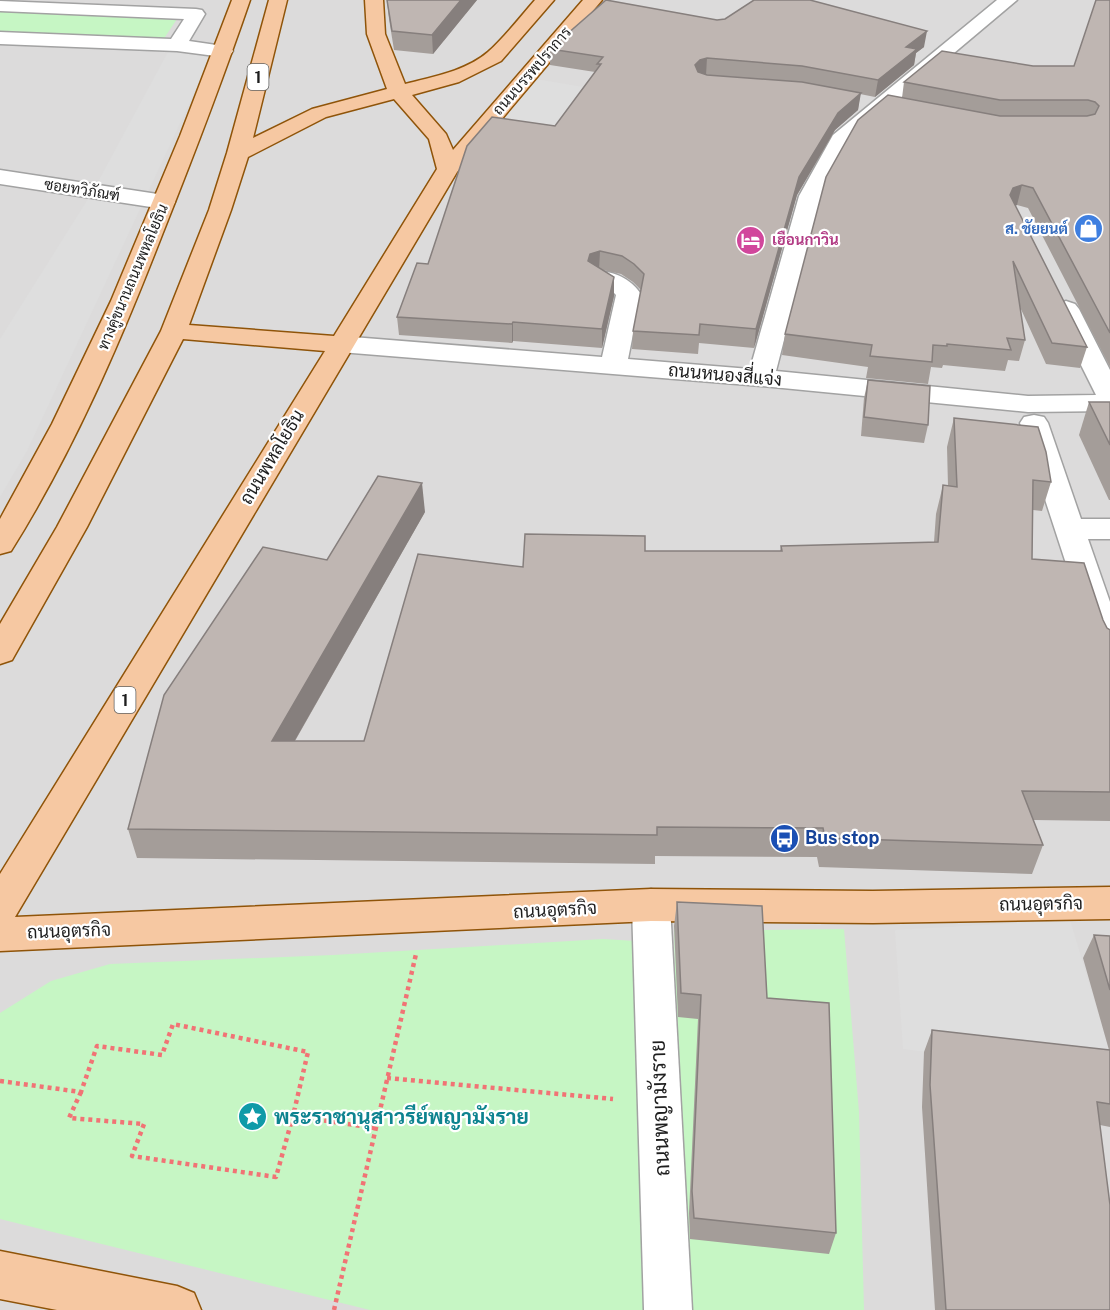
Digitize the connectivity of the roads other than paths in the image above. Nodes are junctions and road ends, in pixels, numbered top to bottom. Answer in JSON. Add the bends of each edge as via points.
{"nodes":[{"id":1,"x":240,"y":0,"type":"edge"},
{"id":2,"x":278,"y":0,"type":"edge"},
{"id":3,"x":374,"y":0,"type":"edge"},
{"id":4,"x":545,"y":0,"type":"edge"},
{"id":5,"x":593,"y":0,"type":"edge"},
{"id":6,"x":1008,"y":0,"type":"edge"},
{"id":7,"x":0,"y":6,"type":"edge"},
{"id":8,"x":0,"y":38,"type":"edge"},
{"id":9,"x":177,"y":45,"type":"junction"},
{"id":10,"x":223,"y":51,"type":"junction"},
{"id":11,"x":384,"y":56,"type":"junction"},
{"id":12,"x":479,"y":66,"type":"junction"},
{"id":13,"x":399,"y":93,"type":"junction"},
{"id":14,"x":855,"y":101,"type":"edge"},
{"id":15,"x":877,"y":106,"type":"junction"},
{"id":16,"x":218,"y":108,"type":"junction"},
{"id":17,"x":910,"y":112,"type":"edge"},
{"id":18,"x":238,"y":153,"type":"junction"},
{"id":19,"x":448,"y":169,"type":"junction"},
{"id":20,"x":0,"y":177,"type":"edge"},
{"id":21,"x":164,"y":202,"type":"junction"},
{"id":22,"x":601,"y":278,"type":"edge"},
{"id":23,"x":1056,"y":289,"type":"edge"},
{"id":24,"x":174,"y":331,"type":"junction"},
{"id":25,"x":340,"y":344,"type":"junction"},
{"id":26,"x":613,"y":366,"type":"junction"},
{"id":27,"x":761,"y":378,"type":"junction"},
{"id":28,"x":1110,"y":396,"type":"edge"},
{"id":29,"x":1110,"y":403,"type":"edge"},
{"id":30,"x":1028,"y":404,"type":"junction"},
{"id":31,"x":8,"y":516,"type":"edge"},
{"id":32,"x":1110,"y":529,"type":"edge"},
{"id":33,"x":1070,"y":530,"type":"junction"},
{"id":34,"x":0,"y":543,"type":"edge"},
{"id":35,"x":1110,"y":649,"type":"edge"},
{"id":36,"x":0,"y":652,"type":"edge"},
{"id":37,"x":1110,"y":903,"type":"edge"},
{"id":38,"x":651,"y":905,"type":"junction"},
{"id":39,"x":0,"y":908,"type":"edge"},
{"id":40,"x":0,"y":934,"type":"edge"},
{"id":41,"x":0,"y":1275,"type":"edge"},
{"id":42,"x":177,"y":1310,"type":"edge"},
{"id":43,"x":668,"y":1310,"type":"edge"}],
"edges":[{"from":1,"to":10,"type":"main road","name":"ทางคู่ขนานถนนพหลโยธิน"},
{"from":2,"to":18,"type":"main road","number":"1"},
{"from":3,"to":11,"type":"main road","via":[[376,34]]},
{"from":4,"to":12,"type":"main road","via":[[494,57]]},
{"from":5,"to":19,"type":"main road","name":"ถนนบรรพปราการ"},
{"from":6,"to":15,"type":"street"},
{"from":7,"to":9,"type":"street","via":[[196,14]]},
{"from":8,"to":9,"type":"street"},
{"from":9,"to":10,"type":"street"},
{"from":10,"to":16,"type":"main road","name":"ทางคู่ขนานถนนพหลโยธิน"},
{"from":11,"to":12,"type":"main road","via":[[428,74]]},
{"from":11,"to":13,"type":"main road"},
{"from":12,"to":13,"type":"main road"},
{"from":13,"to":18,"type":"main road","via":[[319,113]]},
{"from":13,"to":19,"type":"main road","via":[[438,138]]},
{"from":14,"to":15,"type":"street"},
{"from":15,"to":17,"type":"street"},
{"from":15,"to":27,"type":"street","via":[[844,135],[810,196]]},
{"from":16,"to":18,"type":"main road"},
{"from":16,"to":21,"type":"main road","name":"ทางคู่ขนานถนนพหลโยธิน"},
{"from":18,"to":24,"type":"main road","number":"1"},
{"from":19,"to":25,"type":"main road","name":"ถนนพหลโยธิน","number":"1"},
{"from":20,"to":21,"type":"street","name":"ซอยทวิภัณฑ์"},
{"from":21,"to":31,"type":"main road","name":"ทางคู่ขนานถนนพหลโยธิน","via":[[80,399]]},
{"from":22,"to":26,"type":"street","via":[[622,286],[629,294]]},
{"from":23,"to":28,"type":"street"},
{"from":24,"to":25,"type":"main road"},
{"from":24,"to":36,"type":"main road","number":"1","via":[[72,527]]},
{"from":25,"to":26,"type":"street","name":"ถนนหนองสี่แจ่ง"},
{"from":25,"to":39,"type":"main road","name":"ถนนพหลโยธิน","number":"1"},
{"from":26,"to":27,"type":"street","name":"ถนนหนองสี่แจ่ง"},
{"from":27,"to":30,"type":"street","name":"ถนนหนองสี่แจ่ง"},
{"from":29,"to":30,"type":"street","name":"ถนนหนองสี่แจ่ง"},
{"from":30,"to":33,"type":"street"},
{"from":31,"to":34,"type":"main road","name":"ทางคู่ขนานถนนพหลโยธิน"},
{"from":32,"to":33,"type":"street"},
{"from":33,"to":35,"type":"street"},
{"from":37,"to":38,"type":"main road","name":"ถนนอุตรกิจ","via":[[873,908]]},
{"from":38,"to":40,"type":"main road","name":"ถนนอุตรกิจ"},
{"from":38,"to":43,"type":"street","name":"ถนนพญามังราย"},
{"from":41,"to":42,"type":"main road"}]}
